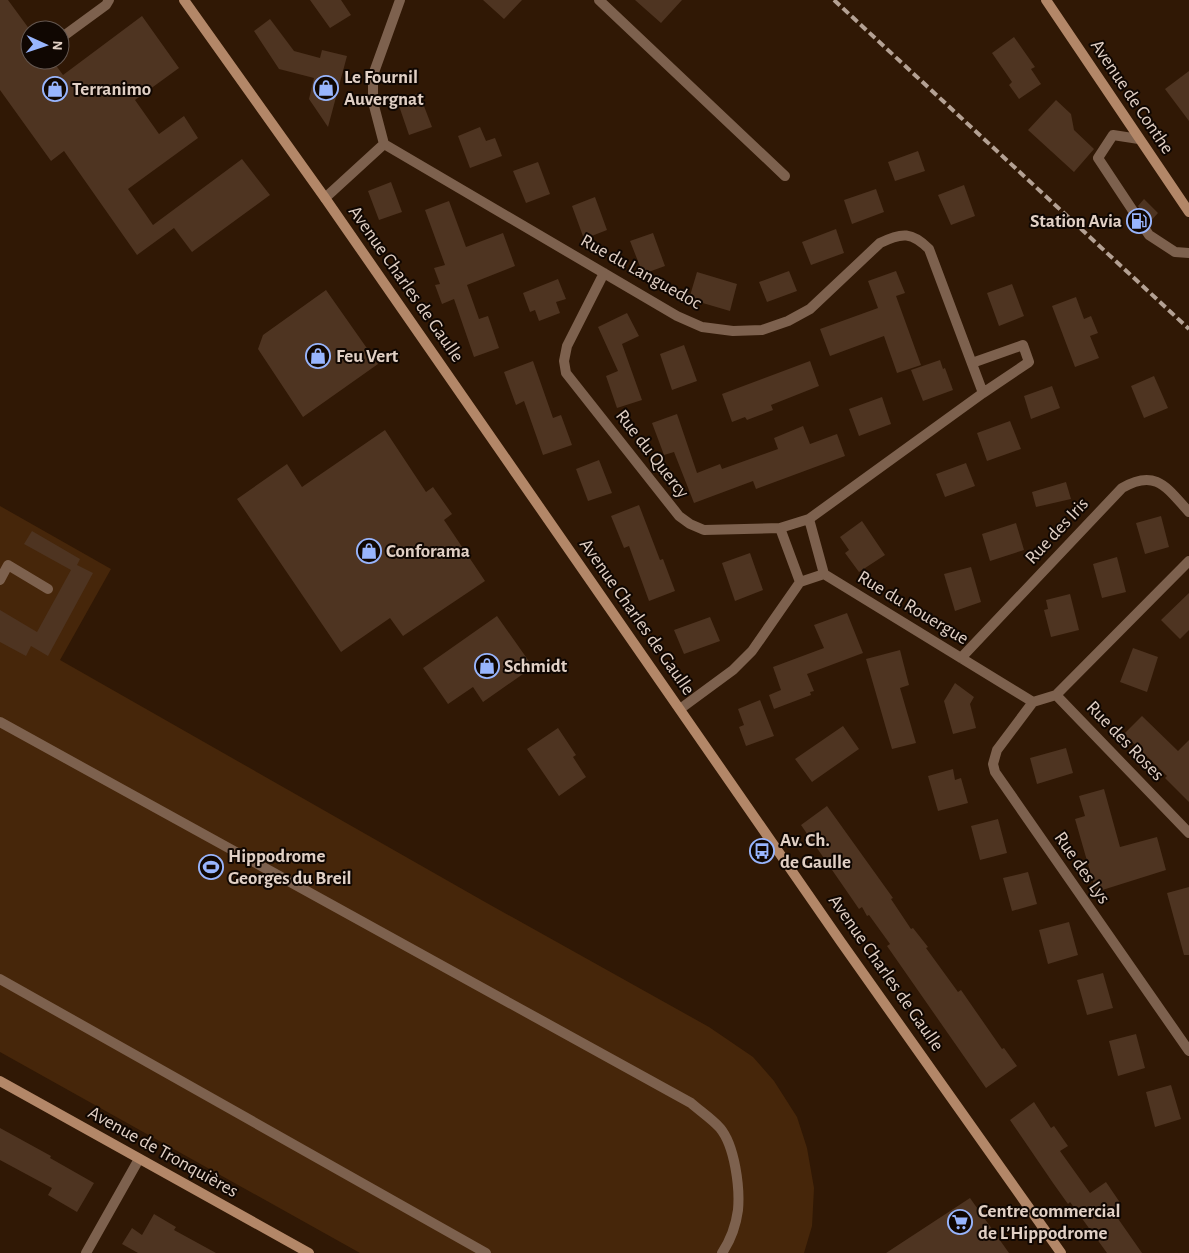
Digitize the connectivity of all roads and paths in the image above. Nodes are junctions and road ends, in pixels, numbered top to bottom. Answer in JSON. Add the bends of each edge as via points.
{"nodes":[{"id":1,"x":109,"y":0,"type":"edge"},
{"id":2,"x":184,"y":0,"type":"edge"},
{"id":3,"x":400,"y":0,"type":"edge"},
{"id":4,"x":600,"y":0,"type":"edge"},
{"id":5,"x":1046,"y":0,"type":"edge"},
{"id":6,"x":70,"y":31,"type":"edge"},
{"id":7,"x":1140,"y":139,"type":"junction"},
{"id":8,"x":384,"y":144,"type":"junction"},
{"id":9,"x":785,"y":176,"type":"dead end"},
{"id":10,"x":325,"y":198,"type":"junction"},
{"id":11,"x":1189,"y":212,"type":"edge"},
{"id":12,"x":1189,"y":253,"type":"edge"},
{"id":13,"x":604,"y":273,"type":"junction"},
{"id":14,"x":972,"y":363,"type":"junction"},
{"id":15,"x":983,"y":393,"type":"junction"},
{"id":16,"x":1189,"y":512,"type":"edge"},
{"id":17,"x":809,"y":520,"type":"junction"},
{"id":18,"x":780,"y":528,"type":"junction"},
{"id":19,"x":1189,"y":561,"type":"edge"},
{"id":20,"x":824,"y":574,"type":"junction"},
{"id":21,"x":0,"y":580,"type":"edge"},
{"id":22,"x":800,"y":582,"type":"junction"},
{"id":23,"x":48,"y":589,"type":"dead end"},
{"id":24,"x":961,"y":658,"type":"junction"},
{"id":25,"x":1056,"y":695,"type":"junction"},
{"id":26,"x":1033,"y":702,"type":"junction"},
{"id":27,"x":680,"y":709,"type":"junction"},
{"id":28,"x":0,"y":722,"type":"edge"},
{"id":29,"x":1189,"y":833,"type":"edge"},
{"id":30,"x":0,"y":979,"type":"edge"},
{"id":31,"x":1189,"y":1051,"type":"edge"},
{"id":32,"x":0,"y":1081,"type":"edge"},
{"id":33,"x":139,"y":1159,"type":"junction"},
{"id":34,"x":86,"y":1253,"type":"edge"},
{"id":35,"x":308,"y":1253,"type":"edge"},
{"id":36,"x":486,"y":1253,"type":"edge"},
{"id":37,"x":722,"y":1253,"type":"edge"},
{"id":38,"x":1061,"y":1253,"type":"edge"}],
"edges":[{"from":1,"to":6,"type":"street"},
{"from":2,"to":10,"type":"main road","name":"Avenue Charles de Gaulle"},
{"from":3,"to":8,"type":"street","via":[[373,75],[373,102]]},
{"from":4,"to":9,"type":"street"},
{"from":5,"to":7,"type":"main road","name":"Avenue de Conthe"},
{"from":7,"to":11,"type":"main road","name":"Avenue de Conthe"},
{"from":7,"to":12,"type":"street","via":[[1112,135],[1098,158],[1149,235],[1175,252]]},
{"from":8,"to":10,"type":"street"},
{"from":8,"to":13,"type":"street","name":"Rue du Languedoc"},
{"from":10,"to":27,"type":"main road","name":"Avenue Charles de Gaulle"},
{"from":13,"to":14,"type":"street","name":"Rue du Languedoc","via":[[702,327],[762,330],[810,309],[880,243],[907,234],[919,239],[929,249]]},
{"from":13,"to":18,"type":"street","name":"Rue du Quercy","via":[[567,346],[566,373],[679,516],[690,524],[704,530]]},
{"from":14,"to":15,"type":"street","name":"Rue du Languedoc"},
{"from":14,"to":15,"type":"street","via":[[1023,344],[1029,362]]},
{"from":15,"to":17,"type":"street"},
{"from":16,"to":24,"type":"street","name":"Rue des Iris","via":[[1164,485],[1154,480],[1143,479],[1122,488]]},
{"from":17,"to":18,"type":"street"},
{"from":17,"to":20,"type":"street"},
{"from":18,"to":22,"type":"street"},
{"from":19,"to":25,"type":"street"},
{"from":20,"to":22,"type":"street"},
{"from":20,"to":24,"type":"street","name":"Rue du Rouergue"},
{"from":21,"to":23,"type":"street","via":[[8,565]]},
{"from":22,"to":27,"type":"street","via":[[752,651],[733,670]]},
{"from":24,"to":26,"type":"street","name":"Rue du Rouergue"},
{"from":25,"to":26,"type":"street"},
{"from":25,"to":29,"type":"street","name":"Rue des Roses"},
{"from":26,"to":31,"type":"street","name":"Rue des Lys","via":[[997,750],[993,764],[995,772]]},
{"from":27,"to":38,"type":"main road","name":"Avenue Charles de Gaulle"},
{"from":28,"to":37,"type":"street","via":[[691,1103],[720,1129],[731,1150],[738,1210],[729,1244]]},
{"from":30,"to":36,"type":"street"},
{"from":32,"to":33,"type":"main road","name":"Avenue de Tronquières"},
{"from":33,"to":34,"type":"street"},
{"from":33,"to":35,"type":"main road","name":"Avenue de Tronquières"}]}
